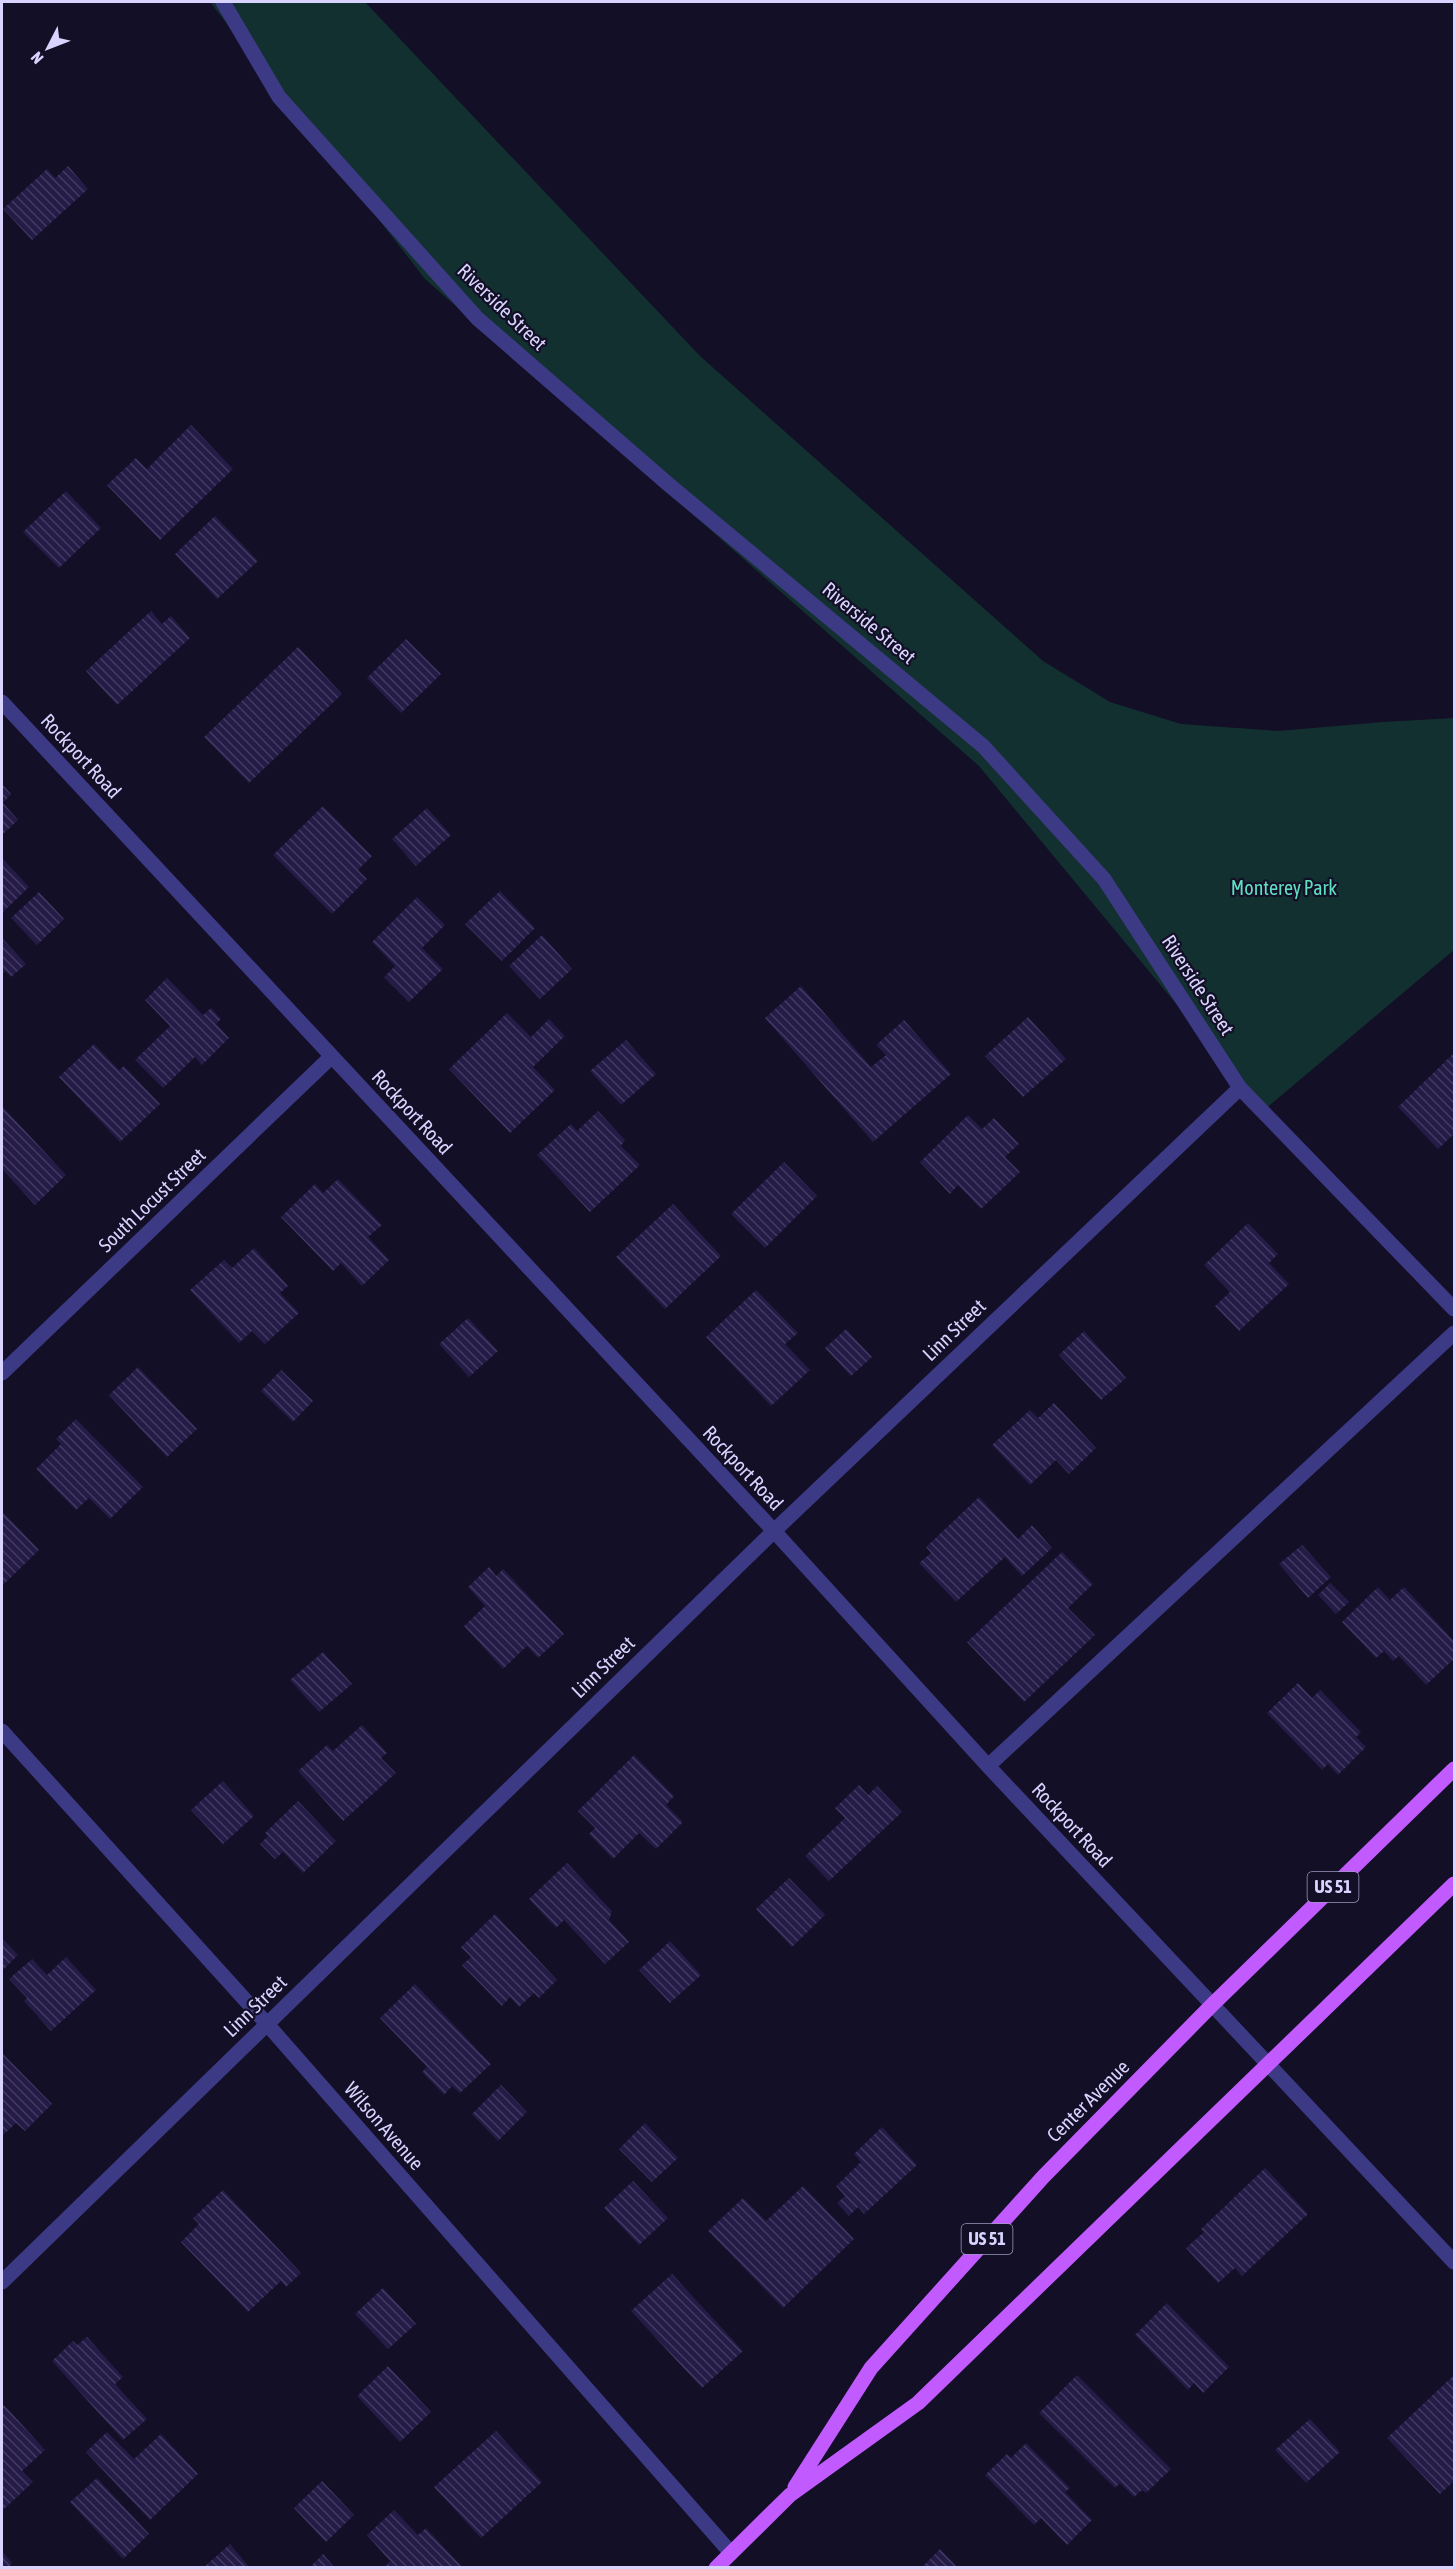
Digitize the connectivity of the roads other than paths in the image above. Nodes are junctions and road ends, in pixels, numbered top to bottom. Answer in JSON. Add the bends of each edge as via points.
{"nodes":[{"id":1,"x":223,"y":2,"type":"edge"},
{"id":2,"x":2,"y":702,"type":"edge"},
{"id":3,"x":331,"y":1057,"type":"junction"},
{"id":4,"x":1240,"y":1088,"type":"junction"},
{"id":5,"x":1455,"y":1309,"type":"edge"},
{"id":6,"x":1455,"y":1333,"type":"edge"},
{"id":7,"x":2,"y":1373,"type":"edge"},
{"id":8,"x":774,"y":1531,"type":"junction"},
{"id":9,"x":2,"y":1731,"type":"edge"},
{"id":10,"x":988,"y":1766,"type":"junction"},
{"id":11,"x":1455,"y":1769,"type":"edge"},
{"id":12,"x":1455,"y":1884,"type":"edge"},
{"id":13,"x":1212,"y":2005,"type":"junction"},
{"id":14,"x":267,"y":2024,"type":"junction"},
{"id":15,"x":1269,"y":2063,"type":"junction"},
{"id":16,"x":1455,"y":2262,"type":"edge"},
{"id":17,"x":2,"y":2282,"type":"edge"},
{"id":18,"x":790,"y":2495,"type":"junction"},
{"id":19,"x":731,"y":2553,"type":"junction"},
{"id":20,"x":716,"y":2568,"type":"edge"}],
"edges":[{"from":1,"to":4,"type":"street","name":"Riverside Street","via":[[279,98],[477,318],[668,484],[983,746],[1104,879]]},
{"from":2,"to":3,"type":"street","name":"Rockport Road"},
{"from":3,"to":7,"type":"street","name":"South Locust Street"},
{"from":3,"to":8,"type":"street","name":"Rockport Road"},
{"from":4,"to":5,"type":"street","name":"Riverside Street"},
{"from":4,"to":8,"type":"street","name":"Linn Street"},
{"from":6,"to":10,"type":"street"},
{"from":8,"to":10,"type":"street","name":"Rockport Road"},
{"from":8,"to":14,"type":"street","name":"Linn Street"},
{"from":9,"to":14,"type":"street","name":"Wilson Avenue"},
{"from":10,"to":13,"type":"street","name":"Rockport Road"},
{"from":11,"to":13,"type":"main road","name":"Center Avenue","number":"US 51"},
{"from":12,"to":15,"type":"main road","name":"Center Avenue","number":"US 51"},
{"from":13,"to":15,"type":"street","name":"Rockport Road"},
{"from":13,"to":18,"type":"main road","name":"Center Avenue","number":"US 51","via":[[1043,2177],[871,2368]]},
{"from":14,"to":17,"type":"street","name":"Linn Street"},
{"from":14,"to":19,"type":"street","name":"Wilson Avenue"},
{"from":15,"to":16,"type":"street","name":"Rockport Road"},
{"from":15,"to":18,"type":"main road","name":"Center Avenue","number":"US 51","via":[[918,2403]]},
{"from":18,"to":19,"type":"main road","name":"Center Avenue","number":"US 51"},
{"from":19,"to":20,"type":"main road","name":"Center Avenue","number":"US 51"}]}
